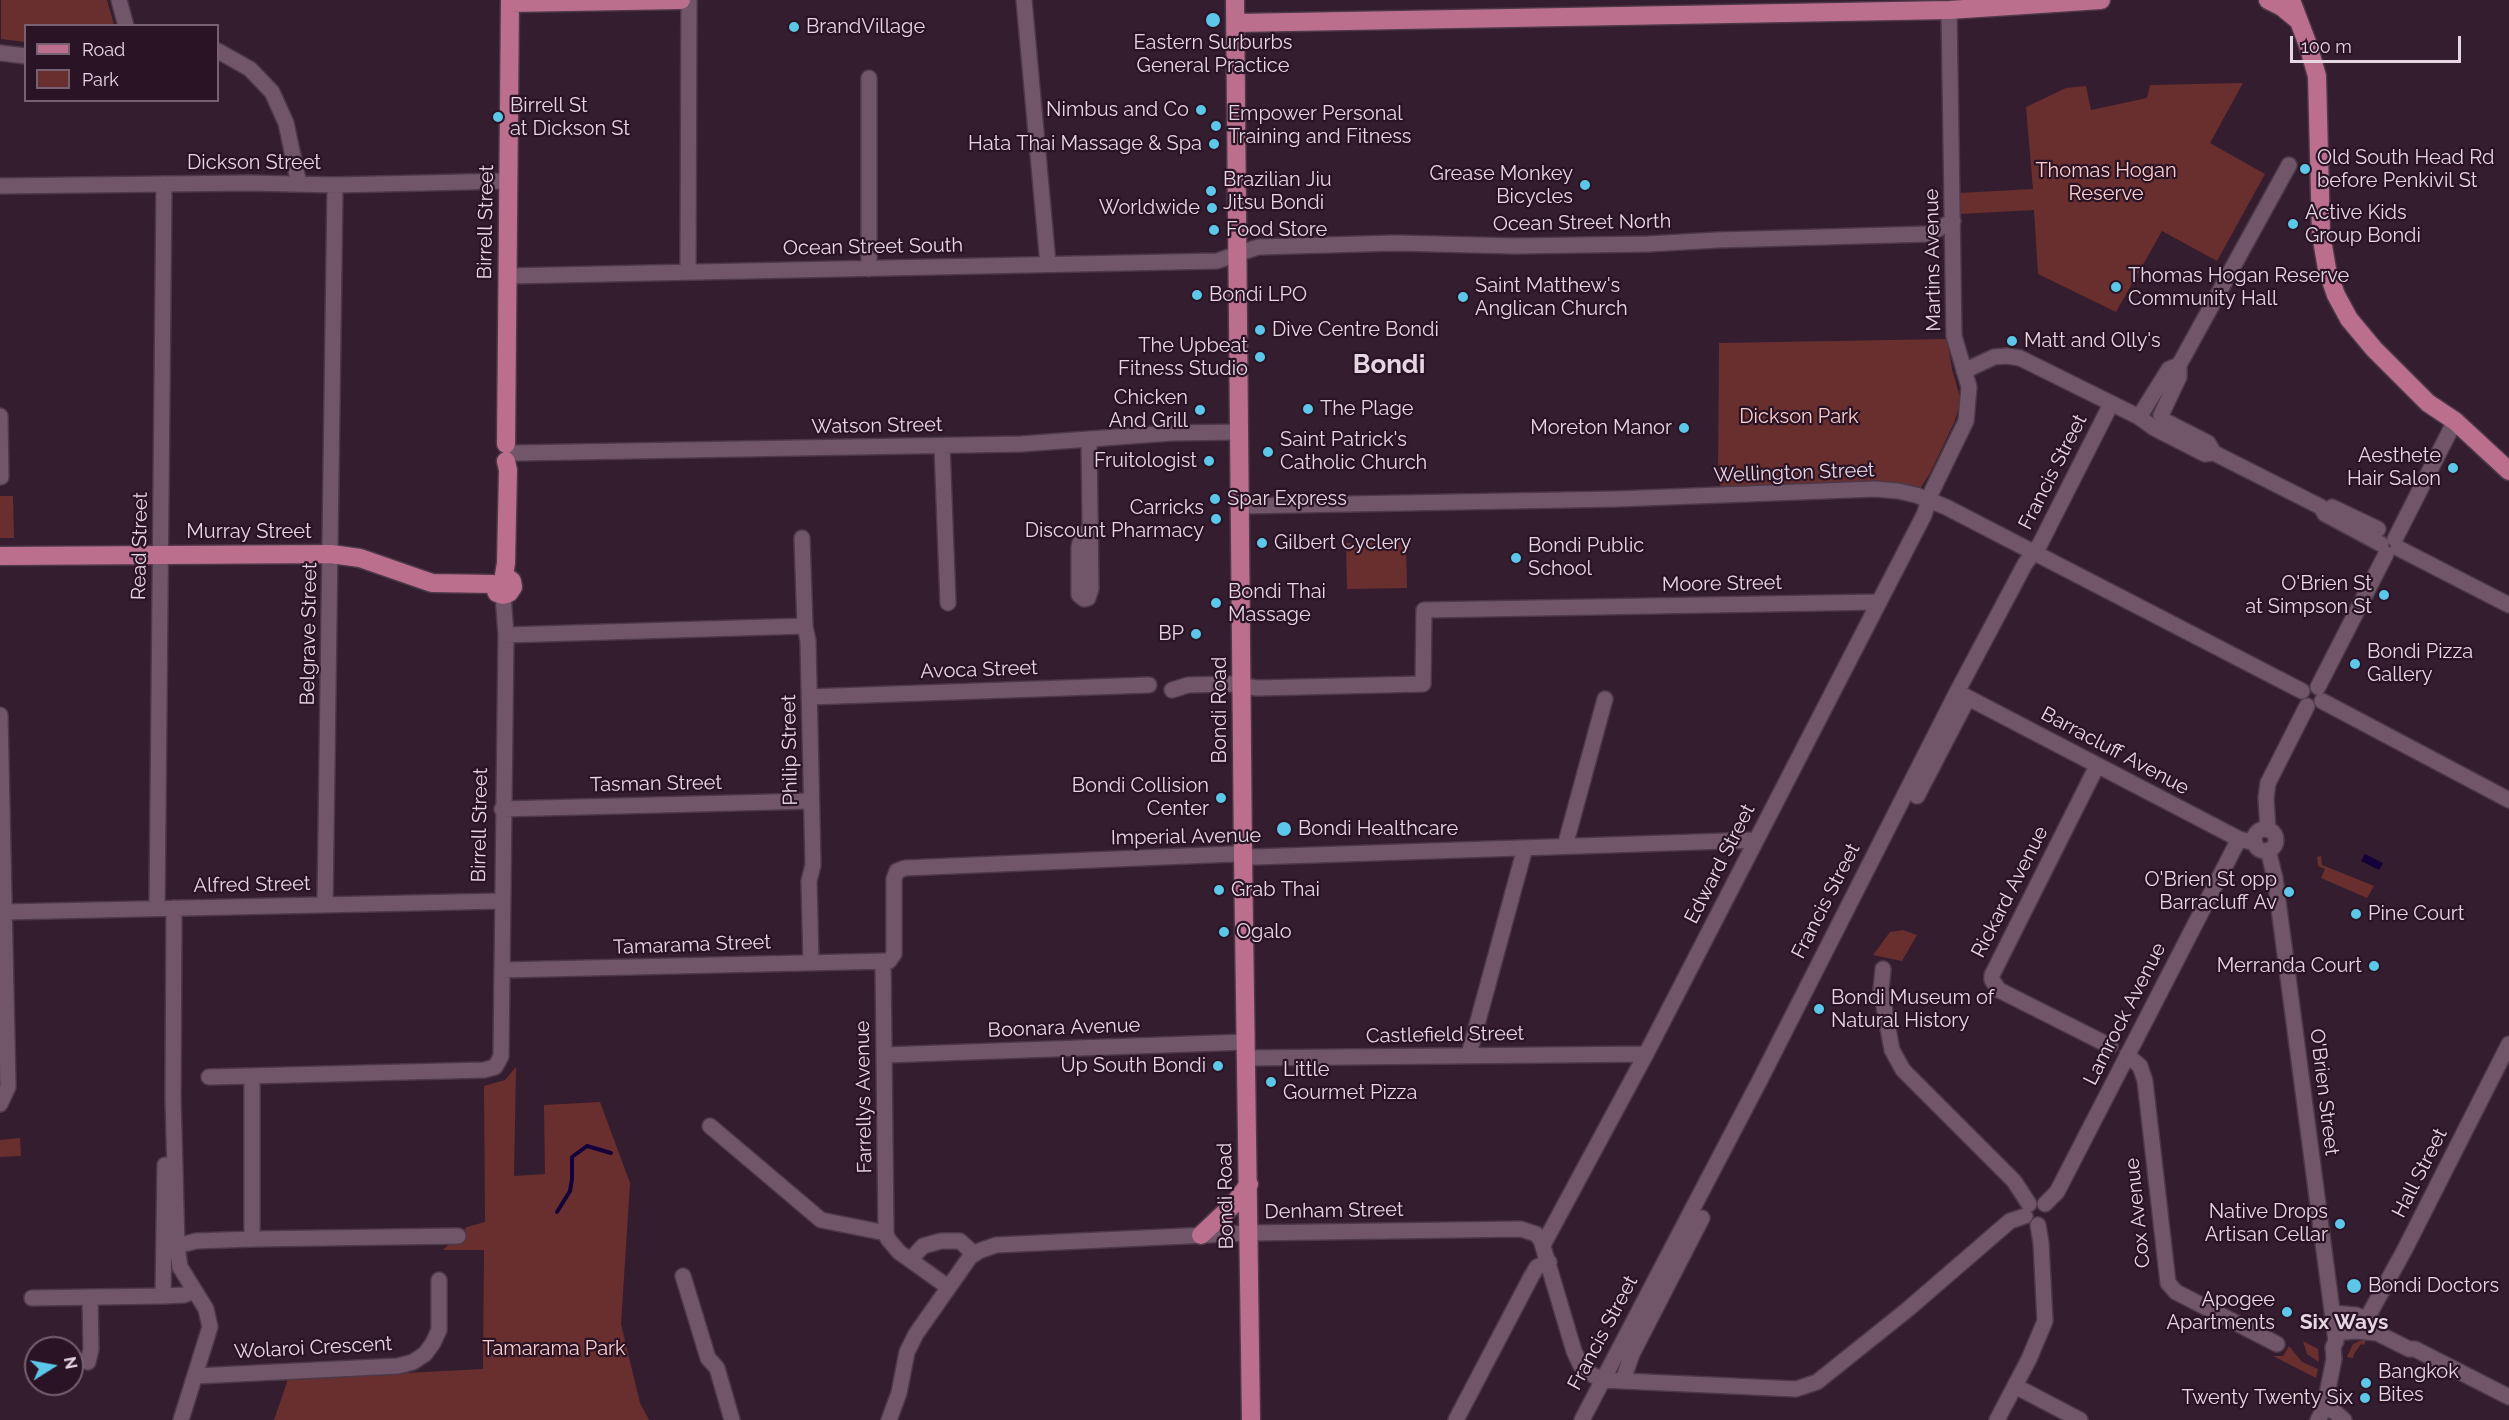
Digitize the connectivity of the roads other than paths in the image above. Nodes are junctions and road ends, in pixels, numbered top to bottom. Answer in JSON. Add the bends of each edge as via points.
{"nodes":[{"id":1,"x":119,"y":0,"type":"edge"},
{"id":2,"x":681,"y":0,"type":"edge"},
{"id":3,"x":689,"y":0,"type":"edge"},
{"id":4,"x":1024,"y":0,"type":"edge"},
{"id":5,"x":1235,"y":0,"type":"edge"},
{"id":6,"x":2101,"y":0,"type":"edge"},
{"id":7,"x":2268,"y":0,"type":"edge"},
{"id":8,"x":2291,"y":0,"type":"edge"},
{"id":9,"x":2303,"y":0,"type":"edge"},
{"id":10,"x":510,"y":1,"type":"edge"},
{"id":11,"x":1949,"y":10,"type":"junction"},
{"id":12,"x":2300,"y":22,"type":"junction"},
{"id":13,"x":1236,"y":23,"type":"junction"},
{"id":14,"x":125,"y":24,"type":"edge"},
{"id":15,"x":219,"y":52,"type":"edge"},
{"id":16,"x":0,"y":53,"type":"edge"},
{"id":17,"x":24,"y":56,"type":"edge"},
{"id":18,"x":869,"y":78,"type":"dead end"},
{"id":19,"x":2289,"y":165,"type":"dead end"},
{"id":20,"x":508,"y":181,"type":"junction"},
{"id":21,"x":164,"y":184,"type":"junction"},
{"id":22,"x":299,"y":184,"type":"junction"},
{"id":23,"x":335,"y":185,"type":"junction"},
{"id":24,"x":0,"y":186,"type":"edge"},
{"id":25,"x":1953,"y":221,"type":"junction"},
{"id":26,"x":1929,"y":234,"type":"junction"},
{"id":27,"x":1953,"y":248,"type":"junction"},
{"id":28,"x":1237,"y":254,"type":"junction"},
{"id":29,"x":1048,"y":264,"type":"junction"},
{"id":30,"x":869,"y":269,"type":"junction"},
{"id":31,"x":688,"y":272,"type":"junction"},
{"id":32,"x":508,"y":276,"type":"junction"},
{"id":33,"x":2179,"y":365,"type":"junction"},
{"id":34,"x":1964,"y":370,"type":"junction"},
{"id":35,"x":2111,"y":404,"type":"junction"},
{"id":36,"x":0,"y":416,"type":"edge"},
{"id":37,"x":2139,"y":417,"type":"junction"},
{"id":38,"x":2455,"y":421,"type":"junction"},
{"id":39,"x":1239,"y":432,"type":"junction"},
{"id":40,"x":1089,"y":439,"type":"junction"},
{"id":41,"x":942,"y":446,"type":"junction"},
{"id":42,"x":509,"y":453,"type":"junction"},
{"id":43,"x":2214,"y":453,"type":"junction"},
{"id":44,"x":2509,"y":471,"type":"edge"},
{"id":45,"x":1,"y":477,"type":"edge"},
{"id":46,"x":1929,"y":500,"type":"junction"},
{"id":47,"x":1240,"y":506,"type":"junction"},
{"id":48,"x":1089,"y":531,"type":"dead end"},
{"id":49,"x":802,"y":538,"type":"dead end"},
{"id":50,"x":2388,"y":543,"type":"junction"},
{"id":51,"x":2033,"y":552,"type":"junction"},
{"id":52,"x":162,"y":554,"type":"junction"},
{"id":53,"x":331,"y":554,"type":"junction"},
{"id":54,"x":0,"y":556,"type":"edge"},
{"id":55,"x":500,"y":585,"type":"junction"},
{"id":56,"x":1877,"y":602,"type":"junction"},
{"id":57,"x":948,"y":603,"type":"dead end"},
{"id":58,"x":2509,"y":605,"type":"edge"},
{"id":59,"x":805,"y":626,"type":"junction"},
{"id":60,"x":506,"y":634,"type":"junction"},
{"id":61,"x":1149,"y":685,"type":"dead end"},
{"id":62,"x":1242,"y":686,"type":"junction"},
{"id":63,"x":1172,"y":690,"type":"dead end"},
{"id":64,"x":1963,"y":695,"type":"junction"},
{"id":65,"x":809,"y":697,"type":"junction"},
{"id":66,"x":2316,"y":698,"type":"junction"},
{"id":67,"x":1605,"y":699,"type":"dead end"},
{"id":68,"x":0,"y":715,"type":"edge"},
{"id":69,"x":2097,"y":766,"type":"junction"},
{"id":70,"x":1917,"y":796,"type":"dead end"},
{"id":71,"x":2509,"y":800,"type":"edge"},
{"id":72,"x":812,"y":801,"type":"junction"},
{"id":73,"x":502,"y":808,"type":"junction"},
{"id":74,"x":2239,"y":839,"type":"junction"},
{"id":75,"x":1756,"y":840,"type":"junction"},
{"id":76,"x":1565,"y":846,"type":"junction"},
{"id":77,"x":2262,"y":846,"type":"junction"},
{"id":78,"x":1525,"y":848,"type":"junction"},
{"id":79,"x":1243,"y":855,"type":"junction"},
{"id":80,"x":502,"y":901,"type":"junction"},
{"id":81,"x":325,"y":905,"type":"junction"},
{"id":82,"x":157,"y":908,"type":"junction"},
{"id":83,"x":174,"y":908,"type":"junction"},
{"id":84,"x":4,"y":912,"type":"junction"},
{"id":85,"x":883,"y":961,"type":"junction"},
{"id":86,"x":812,"y":962,"type":"junction"},
{"id":87,"x":1883,"y":969,"type":"dead end"},
{"id":88,"x":502,"y":970,"type":"junction"},
{"id":89,"x":2509,"y":1044,"type":"edge"},
{"id":90,"x":2110,"y":1046,"type":"dead end"},
{"id":91,"x":1246,"y":1050,"type":"junction"},
{"id":92,"x":1469,"y":1054,"type":"junction"},
{"id":93,"x":1646,"y":1054,"type":"junction"},
{"id":94,"x":885,"y":1055,"type":"junction"},
{"id":95,"x":2127,"y":1056,"type":"junction"},
{"id":96,"x":209,"y":1077,"type":"dead end"},
{"id":97,"x":252,"y":1077,"type":"junction"},
{"id":98,"x":172,"y":1098,"type":"junction"},
{"id":99,"x":0,"y":1104,"type":"edge"},
{"id":100,"x":710,"y":1126,"type":"dead end"},
{"id":101,"x":1249,"y":1184,"type":"junction"},
{"id":102,"x":2034,"y":1213,"type":"junction"},
{"id":103,"x":1702,"y":1218,"type":"dead end"},
{"id":104,"x":886,"y":1233,"type":"junction"},
{"id":105,"x":1249,"y":1233,"type":"junction"},
{"id":106,"x":1201,"y":1235,"type":"junction"},
{"id":107,"x":458,"y":1236,"type":"dead end"},
{"id":108,"x":252,"y":1239,"type":"junction"},
{"id":109,"x":1543,"y":1245,"type":"junction"},
{"id":110,"x":177,"y":1246,"type":"junction"},
{"id":111,"x":974,"y":1254,"type":"junction"},
{"id":112,"x":910,"y":1260,"type":"junction"},
{"id":113,"x":1549,"y":1262,"type":"junction"},
{"id":114,"x":683,"y":1276,"type":"dead end"},
{"id":115,"x":439,"y":1280,"type":"dead end"},
{"id":116,"x":948,"y":1287,"type":"junction"},
{"id":117,"x":195,"y":1291,"type":"junction"},
{"id":118,"x":164,"y":1296,"type":"junction"},
{"id":119,"x":90,"y":1297,"type":"junction"},
{"id":120,"x":32,"y":1298,"type":"dead end"},
{"id":121,"x":2333,"y":1312,"type":"junction"},
{"id":122,"x":2366,"y":1320,"type":"junction"},
{"id":123,"x":2336,"y":1337,"type":"junction"},
{"id":124,"x":2277,"y":1344,"type":"dead end"},
{"id":125,"x":2415,"y":1349,"type":"junction"},
{"id":126,"x":88,"y":1362,"type":"dead end"},
{"id":127,"x":196,"y":1376,"type":"junction"},
{"id":128,"x":1623,"y":1380,"type":"junction"},
{"id":129,"x":1599,"y":1386,"type":"junction"},
{"id":130,"x":2015,"y":1386,"type":"junction"},
{"id":131,"x":2509,"y":1397,"type":"edge"},
{"id":132,"x":2323,"y":1410,"type":"edge"},
{"id":133,"x":181,"y":1420,"type":"edge"},
{"id":134,"x":732,"y":1420,"type":"edge"},
{"id":135,"x":889,"y":1420,"type":"edge"},
{"id":136,"x":1251,"y":1420,"type":"edge"},
{"id":137,"x":1456,"y":1420,"type":"edge"},
{"id":138,"x":1582,"y":1420,"type":"edge"},
{"id":139,"x":1998,"y":1420,"type":"edge"},
{"id":140,"x":2080,"y":1420,"type":"edge"},
{"id":141,"x":2344,"y":1420,"type":"edge"}],
"edges":[{"from":1,"to":14,"type":"street"},
{"from":2,"to":10,"type":"main road"},
{"from":3,"to":31,"type":"street"},
{"from":4,"to":29,"type":"street"},
{"from":5,"to":13,"type":"main road","name":"Bondi Road"},
{"from":6,"to":11,"type":"main road"},
{"from":7,"to":12,"type":"main road"},
{"from":8,"to":12,"type":"main road"},
{"from":9,"to":38,"type":"main road","via":[[2328,83],[2331,220],[2338,270],[2362,319],[2436,395]]},
{"from":10,"to":20,"type":"main road","name":"Birrell Street"},
{"from":11,"to":13,"type":"main road"},
{"from":11,"to":25,"type":"street","name":"Martins Avenue"},
{"from":12,"to":38,"type":"main road","via":[[2317,76],[2321,234],[2336,295],[2349,319],[2374,349],[2428,403]]},
{"from":13,"to":28,"type":"main road","name":"Bondi Road"},
{"from":15,"to":22,"type":"street","via":[[250,69],[272,92],[286,123]]},
{"from":16,"to":17,"type":"street"},
{"from":18,"to":30,"type":"street"},
{"from":19,"to":33,"type":"street"},
{"from":20,"to":23,"type":"street","name":"Dickson Street"},
{"from":20,"to":32,"type":"main road","name":"Birrell Street"},
{"from":21,"to":22,"type":"street","name":"Dickson Street"},
{"from":21,"to":24,"type":"street","name":"Dickson Street"},
{"from":21,"to":52,"type":"street","name":"Read Street"},
{"from":22,"to":23,"type":"street","name":"Dickson Street"},
{"from":23,"to":53,"type":"street","name":"Belgrave Street"},
{"from":25,"to":26,"type":"street","name":"Ocean Street North"},
{"from":25,"to":27,"type":"street","name":"Martins Avenue"},
{"from":26,"to":27,"type":"street"},
{"from":26,"to":28,"type":"street","name":"Ocean Street North","via":[[1647,244],[1396,243],[1258,247]]},
{"from":27,"to":34,"type":"street","name":"Martins Avenue","via":[[1954,336]]},
{"from":28,"to":29,"type":"street","name":"Ocean Street South","via":[[1218,261]]},
{"from":28,"to":39,"type":"main road","name":"Bondi Road"},
{"from":29,"to":30,"type":"street","name":"Ocean Street South"},
{"from":30,"to":31,"type":"street","name":"Ocean Street South"},
{"from":31,"to":32,"type":"street","name":"Ocean Street South"},
{"from":32,"to":42,"type":"main road","name":"Birrell Street"},
{"from":33,"to":37,"type":"street","via":[[2169,369]]},
{"from":33,"to":43,"type":"street","via":[[2179,377],[2162,417],[2208,443]]},
{"from":34,"to":35,"type":"street","via":[[1995,357],[2020,358]]},
{"from":34,"to":46,"type":"street","name":"Martins Avenue","via":[[1969,387],[1966,421]]},
{"from":35,"to":37,"type":"street"},
{"from":35,"to":51,"type":"street","name":"Francis Street"},
{"from":36,"to":45,"type":"street"},
{"from":37,"to":43,"type":"street","via":[[2205,454]]},
{"from":38,"to":44,"type":"main road"},
{"from":38,"to":50,"type":"street"},
{"from":39,"to":40,"type":"street","name":"Watson Street"},
{"from":39,"to":47,"type":"main road","name":"Bondi Road"},
{"from":40,"to":41,"type":"street","name":"Watson Street"},
{"from":40,"to":48,"type":"street"},
{"from":41,"to":42,"type":"street","name":"Watson Street"},
{"from":41,"to":57,"type":"street"},
{"from":42,"to":55,"type":"main road","name":"Birrell Street","via":[[506,563]]},
{"from":43,"to":50,"type":"street","via":[[2320,507],[2325,514]]},
{"from":46,"to":47,"type":"street","name":"Wellington Street","via":[[1875,489],[1617,500]]},
{"from":46,"to":51,"type":"street","name":"Wellington Street"},
{"from":46,"to":56,"type":"street","name":"Edward Street"},
{"from":47,"to":62,"type":"main road","name":"Bondi Road"},
{"from":49,"to":59,"type":"street","name":"Philip Street"},
{"from":50,"to":58,"type":"street"},
{"from":50,"to":66,"type":"street"},
{"from":51,"to":64,"type":"street","name":"Francis Street"},
{"from":51,"to":66,"type":"street","name":"Wellington Street","via":[[2302,691],[2302,700]]},
{"from":52,"to":53,"type":"main road","name":"Murray Street"},
{"from":52,"to":54,"type":"main road","name":"Murray Street"},
{"from":52,"to":82,"type":"street","name":"Read Street"},
{"from":53,"to":55,"type":"main road","name":"Murray Street","via":[[360,558],[432,583]]},
{"from":53,"to":81,"type":"street","name":"Belgrave Street"},
{"from":55,"to":60,"type":"street","name":"Birrell Street"},
{"from":56,"to":62,"type":"street","name":"Moore Street","via":[[1424,610],[1423,684]]},
{"from":56,"to":75,"type":"street","name":"Edward Street"},
{"from":59,"to":60,"type":"street"},
{"from":59,"to":65,"type":"street","name":"Philip Street"},
{"from":60,"to":73,"type":"street","name":"Birrell Street"},
{"from":61,"to":65,"type":"street","name":"Avoca Street"},
{"from":62,"to":63,"type":"street","via":[[1188,685]]},
{"from":62,"to":79,"type":"main road","name":"Bondi Road"},
{"from":64,"to":69,"type":"street","name":"Barracluff Avenue"},
{"from":64,"to":70,"type":"street","name":"Francis Street"},
{"from":64,"to":129,"type":"street","name":"Francis Street"},
{"from":65,"to":72,"type":"street","name":"Philip Street"},
{"from":66,"to":71,"type":"street"},
{"from":66,"to":77,"type":"street","name":"O'Brien Street","via":[[2268,783],[2268,830],[2276,841],[2273,847]]},
{"from":67,"to":76,"type":"street"},
{"from":68,"to":84,"type":"street"},
{"from":69,"to":74,"type":"street","name":"Barracluff Avenue"},
{"from":69,"to":90,"type":"street","name":"Rickard Avenue","via":[[1992,980],[2000,990]]},
{"from":72,"to":73,"type":"street","name":"Tasman Street"},
{"from":72,"to":86,"type":"street","name":"Philip Street"},
{"from":73,"to":80,"type":"street","name":"Birrell Street"},
{"from":74,"to":77,"type":"street","name":"Barracluff Avenue"},
{"from":74,"to":95,"type":"street","name":"Lamrock Avenue"},
{"from":75,"to":76,"type":"street","name":"Imperial Avenue"},
{"from":75,"to":93,"type":"street","name":"Edward Street"},
{"from":76,"to":78,"type":"street","name":"Imperial Avenue"},
{"from":77,"to":121,"type":"street","name":"O'Brien Street","via":[[2275,878]]},
{"from":78,"to":79,"type":"street","name":"Imperial Avenue"},
{"from":78,"to":92,"type":"street"},
{"from":79,"to":85,"type":"street","name":"Imperial Avenue","via":[[901,868],[894,879],[894,954],[891,960]]},
{"from":79,"to":91,"type":"main road","name":"Bondi Road"},
{"from":80,"to":81,"type":"street","name":"Alfred Street"},
{"from":80,"to":88,"type":"street","name":"Birrell Street"},
{"from":81,"to":83,"type":"street","name":"Alfred Street"},
{"from":82,"to":83,"type":"street","name":"Alfred Street"},
{"from":82,"to":84,"type":"street","name":"Alfred Street"},
{"from":83,"to":98,"type":"street"},
{"from":84,"to":99,"type":"street","via":[[8,1087]]},
{"from":85,"to":86,"type":"street","name":"Tamarama Street"},
{"from":85,"to":94,"type":"street","name":"Farrellys Avenue"},
{"from":86,"to":88,"type":"street","name":"Tamarama Street"},
{"from":87,"to":102,"type":"street","via":[[1881,990],[1892,1050],[1903,1070],[2014,1181]]},
{"from":88,"to":97,"type":"street","name":"Birrell Street","via":[[501,1056],[495,1067]]},
{"from":89,"to":122,"type":"street","name":"Hall Street"},
{"from":91,"to":92,"type":"street","name":"Castlefield Street"},
{"from":91,"to":94,"type":"street","name":"Boonara Avenue"},
{"from":91,"to":101,"type":"main road","name":"Bondi Road"},
{"from":92,"to":93,"type":"street","name":"Castlefield Street"},
{"from":93,"to":109,"type":"street","name":"Edward Street"},
{"from":94,"to":104,"type":"street","name":"Farrellys Avenue"},
{"from":95,"to":102,"type":"street","name":"Lamrock Avenue","via":[[2057,1192]]},
{"from":95,"to":124,"type":"street","name":"Cox Avenue","via":[[2140,1066],[2145,1081],[2168,1283],[2176,1292]]},
{"from":96,"to":97,"type":"street"},
{"from":97,"to":108,"type":"street"},
{"from":98,"to":110,"type":"street"},
{"from":98,"to":118,"type":"street","via":[[165,1108]]},
{"from":100,"to":104,"type":"street","via":[[820,1220]]},
{"from":101,"to":105,"type":"main road","name":"Bondi Road"},
{"from":101,"to":106,"type":"main road"},
{"from":102,"to":128,"type":"street","via":[[2010,1221],[1907,1311],[1817,1382],[1796,1389]]},
{"from":102,"to":130,"type":"street","via":[[2042,1243],[2044,1321]]},
{"from":103,"to":128,"type":"street","name":"Francis Street","via":[[1632,1354]]},
{"from":104,"to":112,"type":"street","via":[[891,1244]]},
{"from":105,"to":106,"type":"street","name":"Denham Street"},
{"from":105,"to":109,"type":"street","name":"Denham Street","via":[[1521,1229],[1538,1235]]},
{"from":105,"to":136,"type":"main road","name":"Bondi Road"},
{"from":106,"to":111,"type":"street","name":"Denham Street","via":[[1004,1244]]},
{"from":107,"to":108,"type":"street"},
{"from":108,"to":110,"type":"street","via":[[196,1241]]},
{"from":109,"to":113,"type":"street"},
{"from":110,"to":117,"type":"street","via":[[180,1267]]},
{"from":111,"to":112,"type":"street","via":[[960,1241],[941,1241],[923,1246]]},
{"from":111,"to":116,"type":"street"},
{"from":112,"to":116,"type":"street"},
{"from":113,"to":129,"type":"street","via":[[1574,1351],[1581,1366]]},
{"from":113,"to":137,"type":"street","via":[[1535,1270]]},
{"from":114,"to":134,"type":"street"},
{"from":115,"to":127,"type":"street","name":"Wolaroi Crescent","via":[[439,1330],[425,1354],[412,1362],[398,1366]]},
{"from":116,"to":135,"type":"street","via":[[911,1343]]},
{"from":117,"to":118,"type":"street"},
{"from":117,"to":127,"type":"street","via":[[206,1309],[210,1327]]},
{"from":118,"to":119,"type":"street"},
{"from":119,"to":120,"type":"street"},
{"from":119,"to":126,"type":"street"},
{"from":121,"to":122,"type":"street"},
{"from":121,"to":123,"type":"street","name":"O'Brien Street"},
{"from":122,"to":125,"type":"street"},
{"from":123,"to":125,"type":"street","via":[[2356,1331],[2377,1333]]},
{"from":123,"to":132,"type":"street","name":"O'Brien Street"},
{"from":125,"to":131,"type":"street"},
{"from":127,"to":133,"type":"street"},
{"from":128,"to":129,"type":"street"},
{"from":129,"to":138,"type":"street","name":"Francis Street"},
{"from":130,"to":139,"type":"street"},
{"from":130,"to":140,"type":"street"},
{"from":132,"to":141,"type":"street","name":"O'Brien Street","via":[[2335,1412]]}]}
